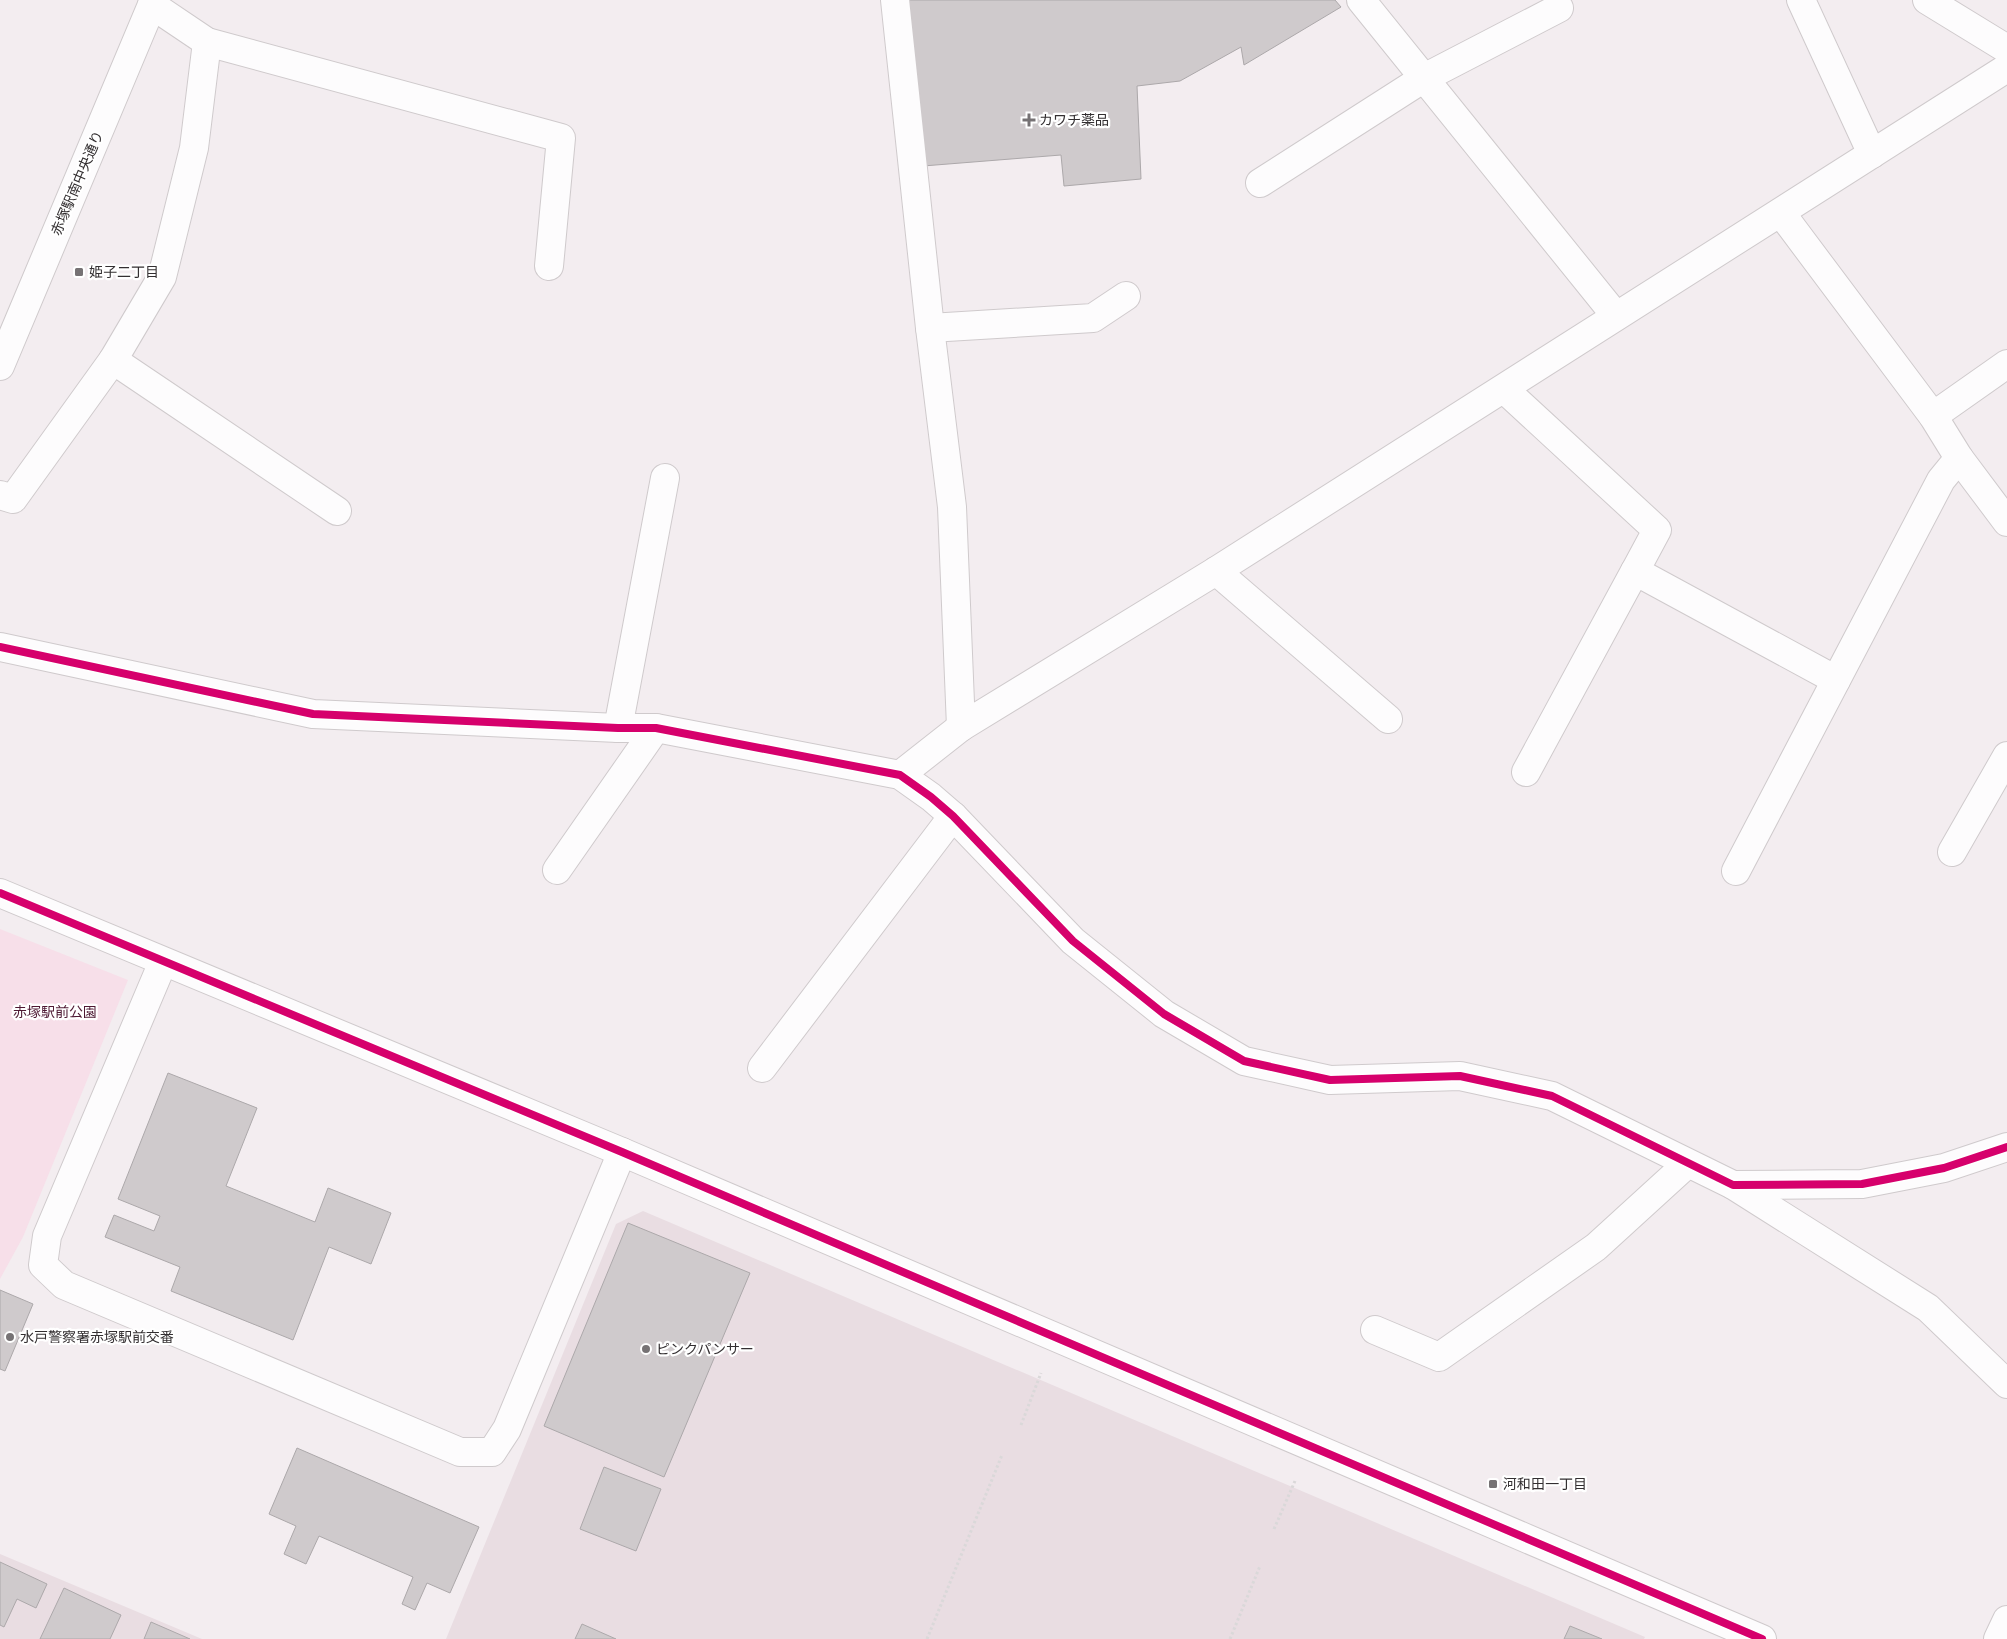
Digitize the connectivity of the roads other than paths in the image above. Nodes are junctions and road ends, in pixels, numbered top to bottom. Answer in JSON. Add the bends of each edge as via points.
{"nodes":[{"id":1,"x":895,"y":0,"type":"edge"},
{"id":2,"x":1361,"y":0,"type":"edge"},
{"id":3,"x":1801,"y":0,"type":"edge"},
{"id":4,"x":1927,"y":0,"type":"edge"},
{"id":5,"x":153,"y":2,"type":"edge"},
{"id":6,"x":1559,"y":8,"type":"dead end"},
{"id":7,"x":208,"y":42,"type":"junction"},
{"id":8,"x":2007,"y":49,"type":"edge"},
{"id":9,"x":2007,"y":68,"type":"edge"},
{"id":10,"x":1424,"y":78,"type":"junction"},
{"id":11,"x":1872,"y":154,"type":"junction"},
{"id":12,"x":1260,"y":184,"type":"dead end"},
{"id":13,"x":1781,"y":213,"type":"junction"},
{"id":14,"x":549,"y":266,"type":"dead end"},
{"id":15,"x":1126,"y":296,"type":"dead end"},
{"id":16,"x":1616,"y":316,"type":"junction"},
{"id":17,"x":930,"y":328,"type":"junction"},
{"id":18,"x":112,"y":360,"type":"junction"},
{"id":19,"x":2007,"y":364,"type":"edge"},
{"id":20,"x":0,"y":366,"type":"edge"},
{"id":21,"x":1504,"y":389,"type":"junction"},
{"id":22,"x":1933,"y":416,"type":"junction"},
{"id":23,"x":1959,"y":458,"type":"junction"},
{"id":24,"x":666,"y":478,"type":"dead end"},
{"id":25,"x":0,"y":496,"type":"edge"},
{"id":26,"x":337,"y":511,"type":"dead end"},
{"id":27,"x":2007,"y":522,"type":"edge"},
{"id":28,"x":1216,"y":570,"type":"junction"},
{"id":29,"x":1635,"y":570,"type":"junction"},
{"id":30,"x":0,"y":647,"type":"edge"},
{"id":31,"x":1836,"y":680,"type":"junction"},
{"id":32,"x":1388,"y":719,"type":"dead end"},
{"id":33,"x":961,"y":727,"type":"junction"},
{"id":34,"x":618,"y":728,"type":"junction"},
{"id":35,"x":656,"y":728,"type":"junction"},
{"id":36,"x":2007,"y":756,"type":"edge"},
{"id":37,"x":1526,"y":772,"type":"dead end"},
{"id":38,"x":900,"y":776,"type":"junction"},
{"id":39,"x":953,"y":816,"type":"junction"},
{"id":40,"x":1952,"y":852,"type":"dead end"},
{"id":41,"x":557,"y":870,"type":"dead end"},
{"id":42,"x":1736,"y":871,"type":"dead end"},
{"id":43,"x":0,"y":892,"type":"edge"},
{"id":44,"x":163,"y":962,"type":"junction"},
{"id":45,"x":762,"y":1068,"type":"dead end"},
{"id":46,"x":2007,"y":1147,"type":"edge"},
{"id":47,"x":622,"y":1152,"type":"junction"},
{"id":48,"x":1688,"y":1164,"type":"junction"},
{"id":49,"x":1733,"y":1185,"type":"junction"},
{"id":50,"x":1375,"y":1330,"type":"dead end"},
{"id":51,"x":2007,"y":1384,"type":"edge"},
{"id":52,"x":2007,"y":1620,"type":"edge"},
{"id":53,"x":1762,"y":1639,"type":"edge"},
{"id":54,"x":1998,"y":1639,"type":"edge"}],
"edges":[{"from":1,"to":17,"type":"street"},
{"from":2,"to":10,"type":"street"},
{"from":3,"to":11,"type":"street"},
{"from":4,"to":8,"type":"street"},
{"from":5,"to":7,"type":"street"},
{"from":5,"to":20,"type":"street","name":"赤塚駅南中央通り"},
{"from":6,"to":10,"type":"street"},
{"from":7,"to":14,"type":"street","via":[[561,138]]},
{"from":7,"to":18,"type":"street","via":[[194,148],[162,277]]},
{"from":9,"to":11,"type":"street"},
{"from":10,"to":12,"type":"street"},
{"from":10,"to":16,"type":"street"},
{"from":11,"to":13,"type":"street"},
{"from":13,"to":16,"type":"street"},
{"from":13,"to":22,"type":"street"},
{"from":15,"to":17,"type":"street","via":[[1093,318]]},
{"from":16,"to":21,"type":"street"},
{"from":17,"to":33,"type":"street","via":[[952,507]]},
{"from":18,"to":25,"type":"street","via":[[13,499]]},
{"from":18,"to":26,"type":"street"},
{"from":19,"to":22,"type":"street"},
{"from":21,"to":28,"type":"street"},
{"from":21,"to":29,"type":"street","via":[[1657,530]]},
{"from":22,"to":23,"type":"street"},
{"from":23,"to":27,"type":"street"},
{"from":23,"to":31,"type":"street","via":[[1941,480]]},
{"from":24,"to":34,"type":"street"},
{"from":28,"to":32,"type":"street"},
{"from":28,"to":33,"type":"street"},
{"from":29,"to":31,"type":"street"},
{"from":29,"to":37,"type":"street"},
{"from":30,"to":34,"type":"street","via":[[313,714]]},
{"from":31,"to":42,"type":"street"},
{"from":33,"to":38,"type":"street"},
{"from":34,"to":35,"type":"street"},
{"from":35,"to":38,"type":"street"},
{"from":35,"to":41,"type":"street"},
{"from":36,"to":40,"type":"street"},
{"from":38,"to":39,"type":"street"},
{"from":39,"to":45,"type":"street"},
{"from":39,"to":48,"type":"street","via":[[1073,941],[1164,1014],[1244,1061],[1330,1080],[1460,1076],[1552,1096]]},
{"from":43,"to":44,"type":"street"},
{"from":44,"to":47,"type":"street"},
{"from":44,"to":47,"type":"street","via":[[47,1236],[43,1265],[64,1285],[460,1452],[492,1452],[507,1429]]},
{"from":46,"to":49,"type":"street","via":[[1944,1168],[1862,1184]]},
{"from":47,"to":53,"type":"street"},
{"from":48,"to":49,"type":"street"},
{"from":48,"to":50,"type":"street","via":[[1596,1247],[1439,1357]]},
{"from":49,"to":51,"type":"street","via":[[1928,1308]]},
{"from":52,"to":54,"type":"street"}]}
